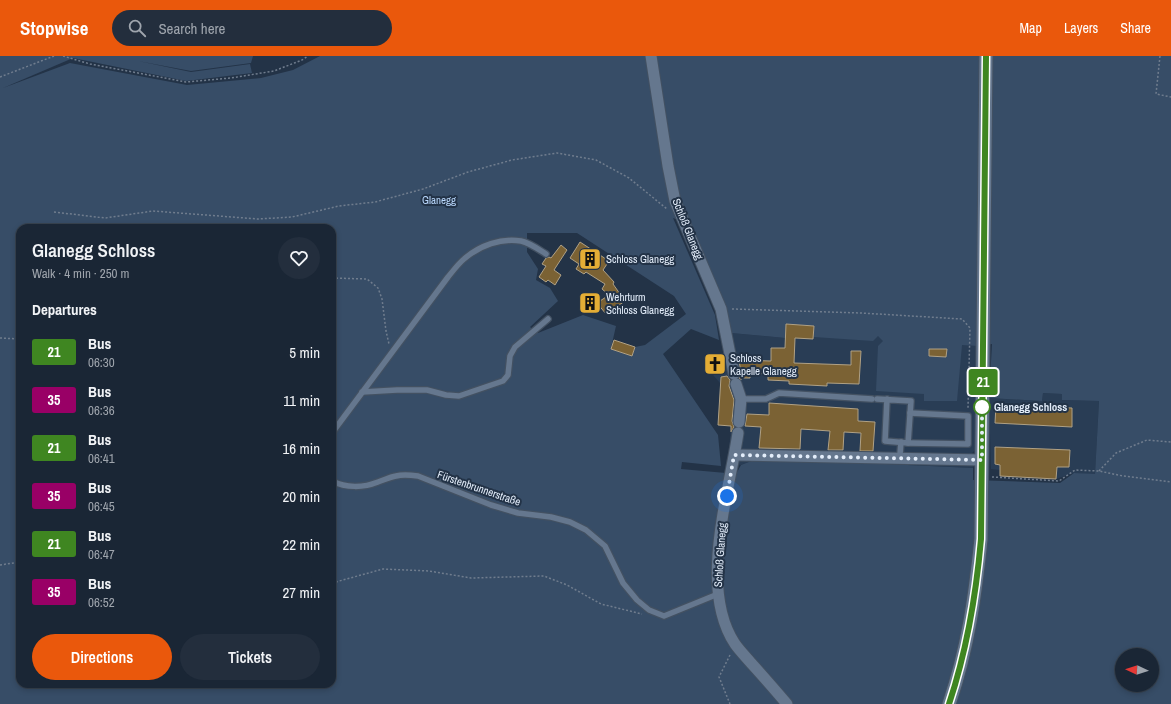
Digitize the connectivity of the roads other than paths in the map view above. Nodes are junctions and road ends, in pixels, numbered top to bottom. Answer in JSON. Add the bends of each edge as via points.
{"nodes":[{"id":1,"x":651,"y":56,"type":"edge"},
{"id":2,"x":986,"y":56,"type":"edge"},
{"id":3,"x":546,"y":254,"type":"dead end"},
{"id":4,"x":548,"y":319,"type":"dead end"},
{"id":5,"x":362,"y":392,"type":"junction"},
{"id":6,"x":741,"y":399,"type":"junction"},
{"id":7,"x":887,"y":400,"type":"junction"},
{"id":8,"x":910,"y":413,"type":"junction"},
{"id":9,"x":336,"y":428,"type":"edge"},
{"id":10,"x":901,"y":442,"type":"junction"},
{"id":11,"x":908,"y":442,"type":"junction"},
{"id":12,"x":900,"y":454,"type":"dead end"},
{"id":13,"x":734,"y":455,"type":"junction"},
{"id":14,"x":982,"y":460,"type":"junction"},
{"id":15,"x":336,"y":483,"type":"edge"},
{"id":16,"x":718,"y":594,"type":"junction"},
{"id":17,"x":787,"y":704,"type":"edge"},
{"id":18,"x":949,"y":704,"type":"edge"}],
"edges":[{"from":1,"to":6,"type":"street","name":"Schloß Glanegg","via":[[675,201],[721,309]]},
{"from":2,"to":14,"type":"street"},
{"from":3,"to":5,"type":"lane","via":[[522,241],[501,240],[482,247],[464,259]]},
{"from":4,"to":5,"type":"lane","via":[[515,347],[510,356],[508,375],[503,381],[459,396],[427,390]]},
{"from":5,"to":9,"type":"lane"},
{"from":6,"to":7,"type":"lane","via":[[766,399],[779,393]]},
{"from":6,"to":13,"type":"street","name":"Schloß Glanegg"},
{"from":7,"to":8,"type":"lane","via":[[911,401]]},
{"from":7,"to":10,"type":"lane","via":[[885,441]]},
{"from":8,"to":11,"type":"lane"},
{"from":8,"to":11,"type":"lane","via":[[968,416],[968,444]]},
{"from":10,"to":11,"type":"lane"},
{"from":10,"to":12,"type":"lane"},
{"from":13,"to":14,"type":"street"},
{"from":13,"to":16,"type":"street","name":"Schloß Glanegg","via":[[721,523],[717,562]]},
{"from":14,"to":18,"type":"street","via":[[981,539],[975,596],[968,638]]},
{"from":15,"to":16,"type":"lane","name":"Fürstenbrunnerstraße","via":[[350,487],[376,483],[396,476],[418,476],[504,509],[570,522],[586,530],[605,546],[623,583],[637,600],[649,610],[664,616]]},
{"from":16,"to":17,"type":"street","name":"Schloß Glanegg","via":[[727,628],[736,644]]}]}
